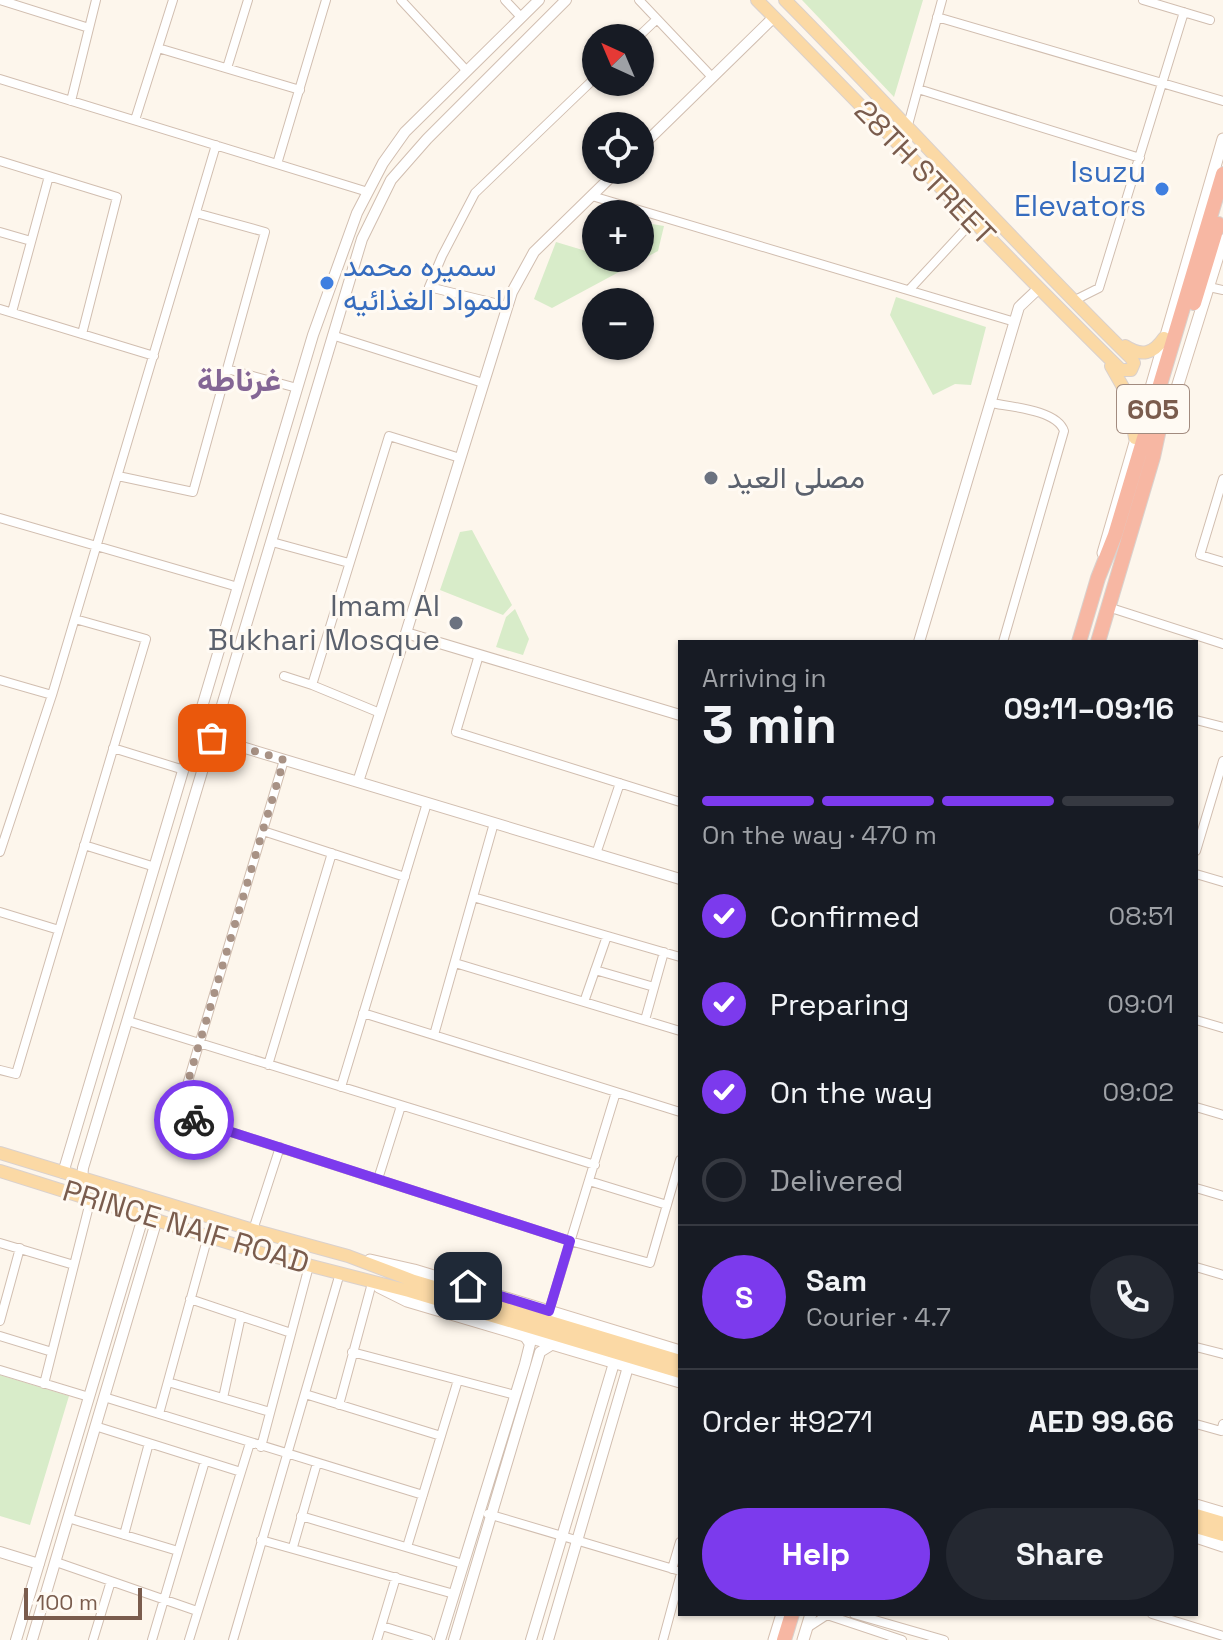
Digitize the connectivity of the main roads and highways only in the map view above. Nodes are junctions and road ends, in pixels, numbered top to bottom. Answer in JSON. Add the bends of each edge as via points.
{"nodes":[{"id":1,"x":757,"y":0,"type":"edge"},
{"id":2,"x":785,"y":0,"type":"edge"},
{"id":3,"x":1223,"y":139,"type":"edge"},
{"id":4,"x":1223,"y":174,"type":"edge"},
{"id":5,"x":1223,"y":208,"type":"edge"},
{"id":6,"x":1223,"y":240,"type":"edge"},
{"id":7,"x":1106,"y":333,"type":"junction"},
{"id":8,"x":1164,"y":338,"type":"junction"},
{"id":9,"x":1095,"y":344,"type":"junction"},
{"id":10,"x":1135,"y":438,"type":"junction"},
{"id":11,"x":1153,"y":457,"type":"junction"},
{"id":12,"x":1098,"y":578,"type":"junction"},
{"id":13,"x":1080,"y":640,"type":"edge"},
{"id":14,"x":1099,"y":640,"type":"edge"},
{"id":15,"x":0,"y":1153,"type":"edge"},
{"id":16,"x":0,"y":1171,"type":"edge"},
{"id":17,"x":348,"y":1256,"type":"junction"},
{"id":18,"x":372,"y":1283,"type":"junction"},
{"id":19,"x":678,"y":1350,"type":"edge"},
{"id":20,"x":678,"y":1360,"type":"edge"},
{"id":21,"x":678,"y":1371,"type":"edge"},
{"id":22,"x":678,"y":1381,"type":"edge"},
{"id":23,"x":1198,"y":1506,"type":"edge"},
{"id":24,"x":1223,"y":1513,"type":"edge"},
{"id":25,"x":1198,"y":1516,"type":"edge"},
{"id":26,"x":1223,"y":1523,"type":"edge"},
{"id":27,"x":1198,"y":1528,"type":"edge"},
{"id":28,"x":1223,"y":1535,"type":"edge"},
{"id":29,"x":1198,"y":1538,"type":"edge"},
{"id":30,"x":1223,"y":1546,"type":"edge"},
{"id":31,"x":781,"y":1616,"type":"edge"},
{"id":32,"x":791,"y":1616,"type":"edge"},
{"id":33,"x":799,"y":1616,"type":"edge"},
{"id":34,"x":774,"y":1640,"type":"edge"},
{"id":35,"x":784,"y":1640,"type":"edge"},
{"id":36,"x":792,"y":1640,"type":"edge"}],
"edges":[{"from":1,"to":9,"type":"main road","name":"28TH STREET"},
{"from":2,"to":7,"type":"main road","name":"28TH STREET"},
{"from":3,"to":8,"type":"main road"},
{"from":4,"to":12,"type":"highway","number":"605"},
{"from":5,"to":11,"type":"highway","number":"605","via":[[1165,399]]},
{"from":6,"to":11,"type":"main road"},
{"from":7,"to":8,"type":"main road","via":[[1139,353],[1150,352]]},
{"from":7,"to":9,"type":"main road","via":[[1131,358],[1131,370],[1121,370]]},
{"from":8,"to":10,"type":"main road"},
{"from":9,"to":10,"type":"main road","via":[[1128,396]]},
{"from":10,"to":12,"type":"main road"},
{"from":11,"to":14,"type":"highway","number":"605"},
{"from":12,"to":13,"type":"highway","number":"605"},
{"from":15,"to":17,"type":"main road","name":"PRINCE NAIF ROAD"},
{"from":16,"to":18,"type":"main road","name":"PRINCE NAIF ROAD"},
{"from":17,"to":19,"type":"main road","name":"PRINCE NAIF ROAD","via":[[414,1270]]},
{"from":17,"to":20,"type":"main road","name":"PRINCE NAIF ROAD"},
{"from":18,"to":21,"type":"main road","name":"PRINCE NAIF ROAD"},
{"from":18,"to":22,"type":"main road","name":"PRINCE NAIF ROAD","via":[[407,1301]]},
{"from":23,"to":24,"type":"main road"},
{"from":25,"to":26,"type":"main road"},
{"from":27,"to":28,"type":"main road"},
{"from":29,"to":30,"type":"main road"},
{"from":31,"to":34,"type":"main road"},
{"from":32,"to":35,"type":"highway"},
{"from":33,"to":36,"type":"highway"}]}
